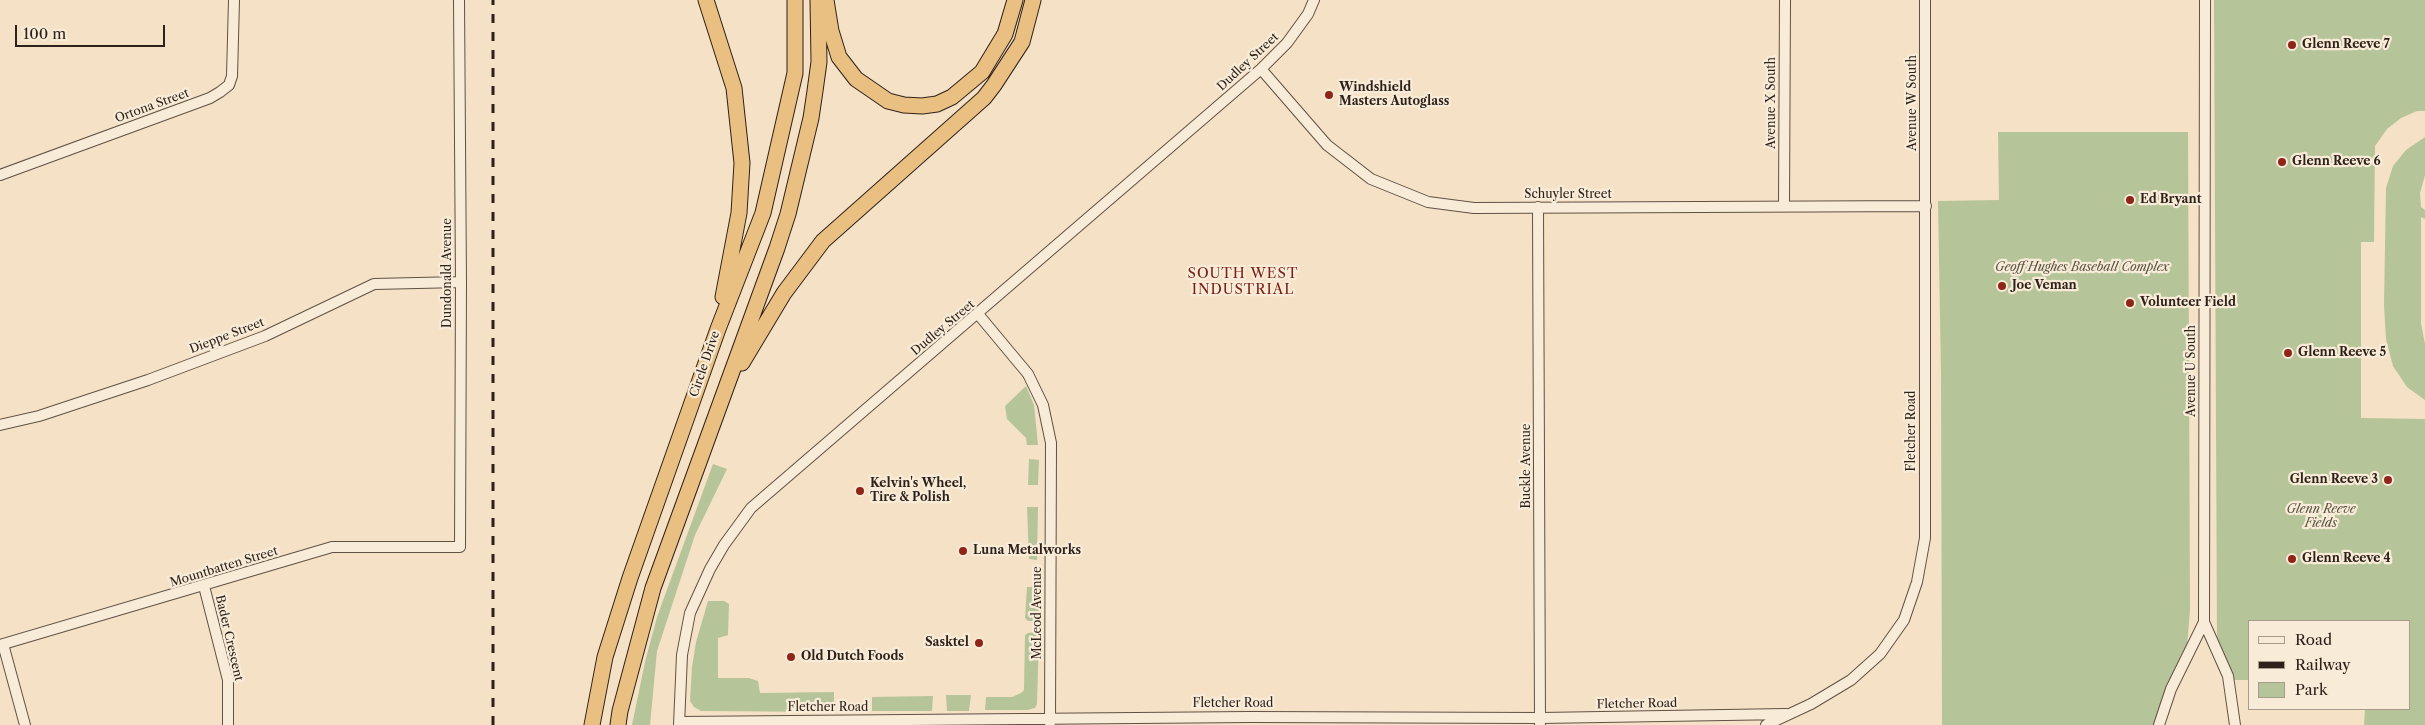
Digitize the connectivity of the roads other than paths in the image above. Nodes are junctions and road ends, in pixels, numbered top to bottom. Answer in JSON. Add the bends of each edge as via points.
{"nodes":[{"id":1,"x":234,"y":0,"type":"edge"},
{"id":2,"x":459,"y":0,"type":"edge"},
{"id":3,"x":706,"y":0,"type":"edge"},
{"id":4,"x":795,"y":0,"type":"edge"},
{"id":5,"x":818,"y":0,"type":"edge"},
{"id":6,"x":826,"y":0,"type":"edge"},
{"id":7,"x":1016,"y":0,"type":"edge"},
{"id":8,"x":1033,"y":0,"type":"edge"},
{"id":9,"x":1314,"y":0,"type":"edge"},
{"id":10,"x":1785,"y":0,"type":"edge"},
{"id":11,"x":1925,"y":0,"type":"edge"},
{"id":12,"x":2205,"y":0,"type":"edge"},
{"id":13,"x":1261,"y":70,"type":"junction"},
{"id":14,"x":0,"y":175,"type":"edge"},
{"id":15,"x":1784,"y":206,"type":"junction"},
{"id":16,"x":1926,"y":206,"type":"junction"},
{"id":17,"x":1538,"y":208,"type":"junction"},
{"id":18,"x":461,"y":282,"type":"junction"},
{"id":19,"x":978,"y":314,"type":"junction"},
{"id":20,"x":718,"y":329,"type":"junction"},
{"id":21,"x":721,"y":399,"type":"junction"},
{"id":22,"x":0,"y":425,"type":"edge"},
{"id":23,"x":460,"y":547,"type":"joint"},
{"id":24,"x":204,"y":586,"type":"junction"},
{"id":25,"x":2204,"y":622,"type":"junction"},
{"id":26,"x":1,"y":644,"type":"edge"},
{"id":27,"x":1786,"y":714,"type":"junction"},
{"id":28,"x":1250,"y":721,"type":"edge"},
{"id":29,"x":932,"y":722,"type":"edge"},
{"id":30,"x":1050,"y":722,"type":"edge"},
{"id":31,"x":1540,"y":722,"type":"edge"},
{"id":32,"x":679,"y":723,"type":"edge"},
{"id":33,"x":25,"y":725,"type":"edge"},
{"id":34,"x":228,"y":725,"type":"edge"},
{"id":35,"x":592,"y":725,"type":"edge"},
{"id":36,"x":618,"y":725,"type":"edge"},
{"id":37,"x":1766,"y":725,"type":"edge"},
{"id":38,"x":2160,"y":725,"type":"edge"},
{"id":39,"x":2235,"y":725,"type":"edge"}],
"edges":[{"from":1,"to":14,"type":"street","name":"Ortona Street","via":[[232,76],[228,86],[220,92]]},
{"from":2,"to":18,"type":"street","name":"Dundonald Avenue"},
{"from":3,"to":20,"type":"highway","via":[[734,88],[742,163],[739,213]]},
{"from":4,"to":20,"type":"highway","name":"Circle Drive","via":[[795,73],[763,214]]},
{"from":5,"to":21,"type":"highway","via":[[818,62],[811,118],[777,248]]},
{"from":6,"to":7,"type":"highway","via":[[839,57],[856,80],[888,101],[922,106],[937,104],[952,96],[982,72],[1005,34]]},
{"from":8,"to":21,"type":"highway","via":[[1022,42],[984,98],[823,241],[784,293]]},
{"from":9,"to":13,"type":"street","name":"Dudley Street","via":[[1287,43]]},
{"from":10,"to":15,"type":"street","name":"Avenue X South"},
{"from":11,"to":16,"type":"street","name":"Avenue W South"},
{"from":12,"to":25,"type":"street","name":"Avenue U South"},
{"from":13,"to":17,"type":"street","name":"Schuyler Street","via":[[1327,145],[1371,179],[1428,202],[1474,208]]},
{"from":13,"to":19,"type":"street","name":"Dudley Street"},
{"from":15,"to":16,"type":"street","name":"Schuyler Street"},
{"from":15,"to":17,"type":"street","name":"Schuyler Street"},
{"from":16,"to":27,"type":"street","name":"Fletcher Road","via":[[1925,538],[1918,582],[1904,620],[1880,654],[1851,680],[1811,704]]},
{"from":17,"to":31,"type":"street","name":"Buckle Avenue"},
{"from":18,"to":22,"type":"street","name":"Dieppe Street","via":[[374,284],[265,336],[175,370],[39,416]]},
{"from":18,"to":23,"type":"street","name":"Dundonald Avenue"},
{"from":19,"to":30,"type":"street","name":"McLeod Avenue","via":[[1028,374],[1043,405],[1051,443]]},
{"from":19,"to":32,"type":"street","name":"Dudley Street","via":[[770,490],[751,508],[730,536],[699,588],[690,613],[682,655]]},
{"from":20,"to":35,"type":"highway","name":"Circle Drive","via":[[605,657]]},
{"from":21,"to":36,"type":"highway","via":[[653,588]]},
{"from":23,"to":24,"type":"street","name":"Mountbatten Street","via":[[332,547]]},
{"from":24,"to":26,"type":"street","name":"Mountbatten Street"},
{"from":24,"to":34,"type":"street","name":"Bader Crescent","via":[[228,680]]},
{"from":25,"to":38,"type":"street","name":"Avenue U South","via":[[2171,688]]},
{"from":25,"to":39,"type":"street","name":"Avenue U South","via":[[2228,676]]},
{"from":26,"to":33,"type":"street"},
{"from":27,"to":31,"type":"street","name":"Fletcher Road"},
{"from":27,"to":37,"type":"street","name":"Fletcher Road"},
{"from":28,"to":30,"type":"street","name":"Fletcher Road"},
{"from":28,"to":31,"type":"street","name":"Fletcher Road"},
{"from":29,"to":30,"type":"street","name":"Fletcher Road"},
{"from":29,"to":32,"type":"street","name":"Fletcher Road"}]}
